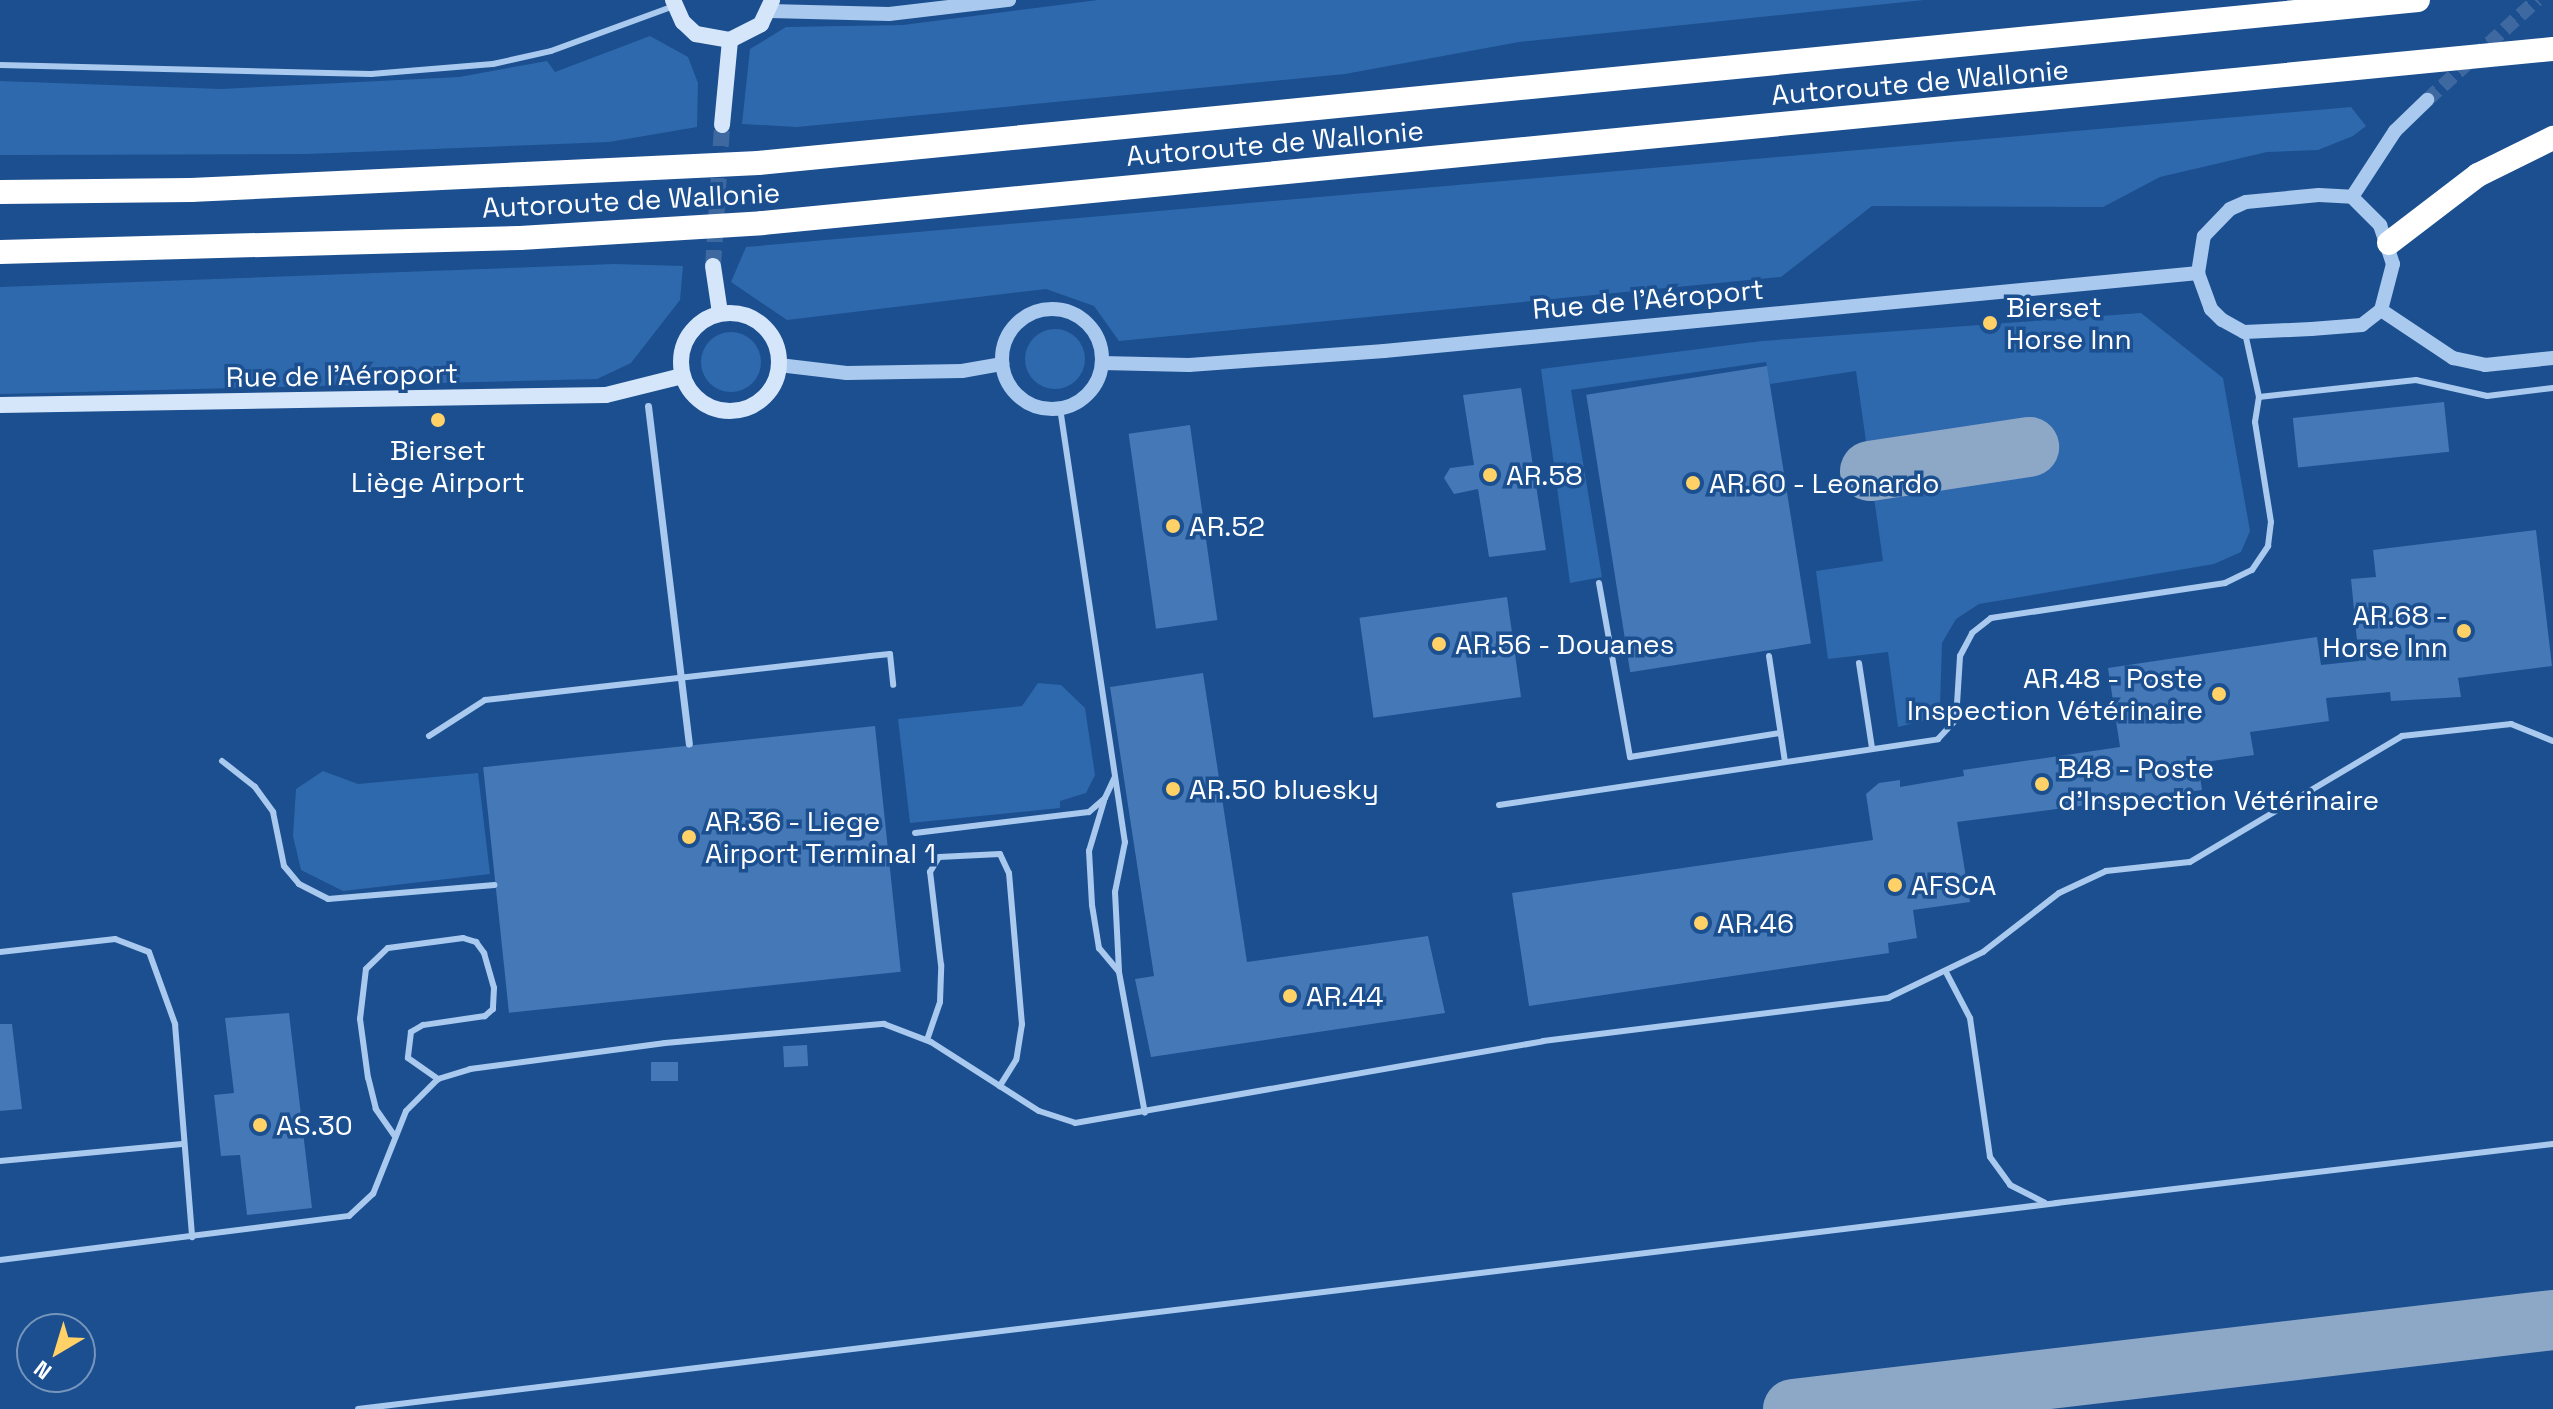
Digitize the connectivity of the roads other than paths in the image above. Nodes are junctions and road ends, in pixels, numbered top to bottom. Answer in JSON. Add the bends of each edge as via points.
{"nodes":[{"id":1,"x":807,"y":0,"type":"edge"},
{"id":2,"x":1009,"y":0,"type":"edge"},
{"id":3,"x":2255,"y":0,"type":"edge"},
{"id":4,"x":2418,"y":0,"type":"edge"},
{"id":5,"x":674,"y":3,"type":"edge"},
{"id":6,"x":771,"y":5,"type":"edge"},
{"id":7,"x":821,"y":9,"type":"junction"},
{"id":8,"x":2222,"y":19,"type":"junction"},
{"id":9,"x":730,"y":40,"type":"junction"},
{"id":10,"x":2553,"y":49,"type":"edge"},
{"id":11,"x":0,"y":65,"type":"edge"},
{"id":12,"x":2427,"y":100,"type":"tunnel mouth"},
{"id":13,"x":722,"y":125,"type":"tunnel mouth"},
{"id":14,"x":2553,"y":138,"type":"edge"},
{"id":15,"x":0,"y":192,"type":"edge"},
{"id":16,"x":2352,"y":197,"type":"junction"},
{"id":17,"x":2389,"y":243,"type":"junction"},
{"id":18,"x":0,"y":252,"type":"edge"},
{"id":19,"x":713,"y":266,"type":"tunnel mouth"},
{"id":20,"x":2198,"y":273,"type":"junction"},
{"id":21,"x":2381,"y":310,"type":"junction"},
{"id":22,"x":720,"y":313,"type":"junction"},
{"id":23,"x":2244,"y":332,"type":"junction"},
{"id":24,"x":2553,"y":358,"type":"edge"},
{"id":25,"x":1102,"y":363,"type":"junction"},
{"id":26,"x":1002,"y":364,"type":"junction"},
{"id":27,"x":779,"y":365,"type":"junction"},
{"id":28,"x":682,"y":376,"type":"junction"},
{"id":29,"x":2553,"y":388,"type":"edge"},
{"id":30,"x":2259,"y":397,"type":"junction"},
{"id":31,"x":0,"y":405,"type":"edge"},
{"id":32,"x":648,"y":406,"type":"dead end"},
{"id":33,"x":1060,"y":408,"type":"junction"},
{"id":34,"x":1599,"y":583,"type":"dead end"},
{"id":35,"x":1769,"y":656,"type":"dead end"},
{"id":36,"x":1859,"y":663,"type":"dead end"},
{"id":37,"x":681,"y":677,"type":"junction"},
{"id":38,"x":893,"y":685,"type":"dead end"},
{"id":39,"x":1780,"y":733,"type":"junction"},
{"id":40,"x":429,"y":736,"type":"dead end"},
{"id":41,"x":2553,"y":741,"type":"edge"},
{"id":42,"x":689,"y":744,"type":"dead end"},
{"id":43,"x":1872,"y":748,"type":"junction"},
{"id":44,"x":222,"y":761,"type":"dead end"},
{"id":45,"x":1785,"y":762,"type":"junction"},
{"id":46,"x":1115,"y":776,"type":"junction"},
{"id":47,"x":1105,"y":798,"type":"junction"},
{"id":48,"x":1499,"y":805,"type":"dead end"},
{"id":49,"x":915,"y":833,"type":"dead end"},
{"id":50,"x":494,"y":885,"type":"dead end"},
{"id":51,"x":0,"y":952,"type":"edge"},
{"id":52,"x":1119,"y":972,"type":"junction"},
{"id":53,"x":1947,"y":974,"type":"junction"},
{"id":54,"x":927,"y":1040,"type":"junction"},
{"id":55,"x":438,"y":1079,"type":"junction"},
{"id":56,"x":1000,"y":1086,"type":"junction"},
{"id":57,"x":1145,"y":1113,"type":"junction"},
{"id":58,"x":394,"y":1135,"type":"junction"},
{"id":59,"x":182,"y":1144,"type":"junction"},
{"id":60,"x":2553,"y":1144,"type":"edge"},
{"id":61,"x":1,"y":1162,"type":"edge"},
{"id":62,"x":2058,"y":1203,"type":"junction"},
{"id":63,"x":192,"y":1237,"type":"junction"},
{"id":64,"x":0,"y":1260,"type":"edge"},
{"id":65,"x":358,"y":1409,"type":"edge"}],
"edges":[{"from":1,"to":7,"type":"street"},
{"from":2,"to":7,"type":"street","via":[[889,14]]},
{"from":3,"to":8,"type":"highway"},
{"from":4,"to":8,"type":"highway","name":"Autoroute de Wallonie"},
{"from":5,"to":9,"type":"main road","via":[[696,34]]},
{"from":5,"to":11,"type":"lane","via":[[551,51],[493,64],[371,74]]},
{"from":6,"to":7,"type":"street"},
{"from":6,"to":9,"type":"main road","via":[[747,35]]},
{"from":8,"to":15,"type":"highway","name":"Autoroute de Wallonie","via":[[758,163],[191,190]]},
{"from":9,"to":13,"type":"main road"},
{"from":10,"to":18,"type":"highway","name":"Autoroute de Wallonie","via":[[762,223],[520,238]]},
{"from":12,"to":16,"type":"street","via":[[2395,131]]},
{"from":14,"to":17,"type":"highway","via":[[2478,175]]},
{"from":16,"to":17,"type":"street","via":[[2368,209]]},
{"from":16,"to":20,"type":"street","via":[[2246,202],[2230,209],[2204,236]]},
{"from":17,"to":21,"type":"street","via":[[2393,264]]},
{"from":19,"to":22,"type":"main road"},
{"from":20,"to":23,"type":"street","via":[[2211,309]]},
{"from":20,"to":25,"type":"street","name":"Rue de l'Aéroport","via":[[1384,351],[1189,365]]},
{"from":21,"to":23,"type":"street","via":[[2362,325]]},
{"from":21,"to":24,"type":"street","via":[[2453,358],[2485,365]]},
{"from":22,"to":27,"type":"main road","via":[[755,319],[777,347]]},
{"from":22,"to":28,"type":"main road","via":[[701,321],[687,336],[680,355]]},
{"from":23,"to":30,"type":"lane"},
{"from":25,"to":26,"type":"street","via":[[1091,328],[1060,309],[1024,316],[1003,346]]},
{"from":25,"to":33,"type":"street","via":[[1089,393]]},
{"from":26,"to":27,"type":"street","via":[[962,371],[847,373]]},
{"from":26,"to":33,"type":"street","via":[[1021,399]]},
{"from":27,"to":28,"type":"main road","via":[[774,384],[762,399],[735,410],[706,406]]},
{"from":28,"to":31,"type":"main road","name":"Rue de l'Aéroport","via":[[606,395]]},
{"from":29,"to":30,"type":"lane","via":[[2487,396],[2416,380]]},
{"from":30,"to":43,"type":"lane","via":[[2255,422],[2271,522],[2268,546],[2252,570],[2225,583],[1991,618],[1972,633],[1960,656],[1960,703],[1950,730],[1938,739]]},
{"from":32,"to":37,"type":"street"},
{"from":33,"to":46,"type":"lane"},
{"from":34,"to":39,"type":"lane","via":[[1630,757]]},
{"from":35,"to":39,"type":"lane"},
{"from":36,"to":43,"type":"lane"},
{"from":37,"to":38,"type":"lane","via":[[890,654]]},
{"from":37,"to":40,"type":"lane","via":[[485,700]]},
{"from":37,"to":42,"type":"street"},
{"from":39,"to":45,"type":"lane"},
{"from":41,"to":53,"type":"lane","via":[[2511,724],[2402,736],[2190,862],[2106,871],[2059,893]]},
{"from":43,"to":45,"type":"lane"},
{"from":44,"to":50,"type":"lane","via":[[255,787],[273,812],[284,866],[299,884],[328,899]]},
{"from":45,"to":48,"type":"lane"},
{"from":46,"to":47,"type":"lane"},
{"from":46,"to":52,"type":"lane","via":[[1125,842],[1115,892]]},
{"from":47,"to":49,"type":"lane","via":[[1089,812]]},
{"from":47,"to":52,"type":"lane","via":[[1089,851],[1092,905],[1099,948]]},
{"from":51,"to":59,"type":"lane","via":[[115,939],[149,952],[175,1024]]},
{"from":52,"to":57,"type":"lane"},
{"from":53,"to":57,"type":"lane","via":[[1888,998],[1543,1041]]},
{"from":53,"to":62,"type":"lane","via":[[1972,1026],[1990,1157],[2024,1195]]},
{"from":54,"to":55,"type":"lane","via":[[884,1024],[827,1026],[470,1069]]},
{"from":54,"to":56,"type":"lane"},
{"from":54,"to":56,"type":"lane","via":[[940,1002],[941,965],[930,872],[939,857],[1000,854],[1009,873],[1022,1024],[1016,1060]]},
{"from":55,"to":58,"type":"lane","via":[[406,1111]]},
{"from":55,"to":58,"type":"lane","via":[[408,1058],[411,1032],[423,1025],[485,1016],[493,1009],[494,988],[484,953],[476,942],[463,938],[388,948],[366,969],[360,1019],[368,1078],[376,1109]]},
{"from":56,"to":57,"type":"lane","via":[[1039,1111],[1075,1123]]},
{"from":58,"to":63,"type":"lane","via":[[373,1194],[349,1216]]},
{"from":59,"to":61,"type":"lane"},
{"from":59,"to":63,"type":"lane"},
{"from":60,"to":62,"type":"lane"},
{"from":62,"to":65,"type":"lane"},
{"from":63,"to":64,"type":"lane"}]}
